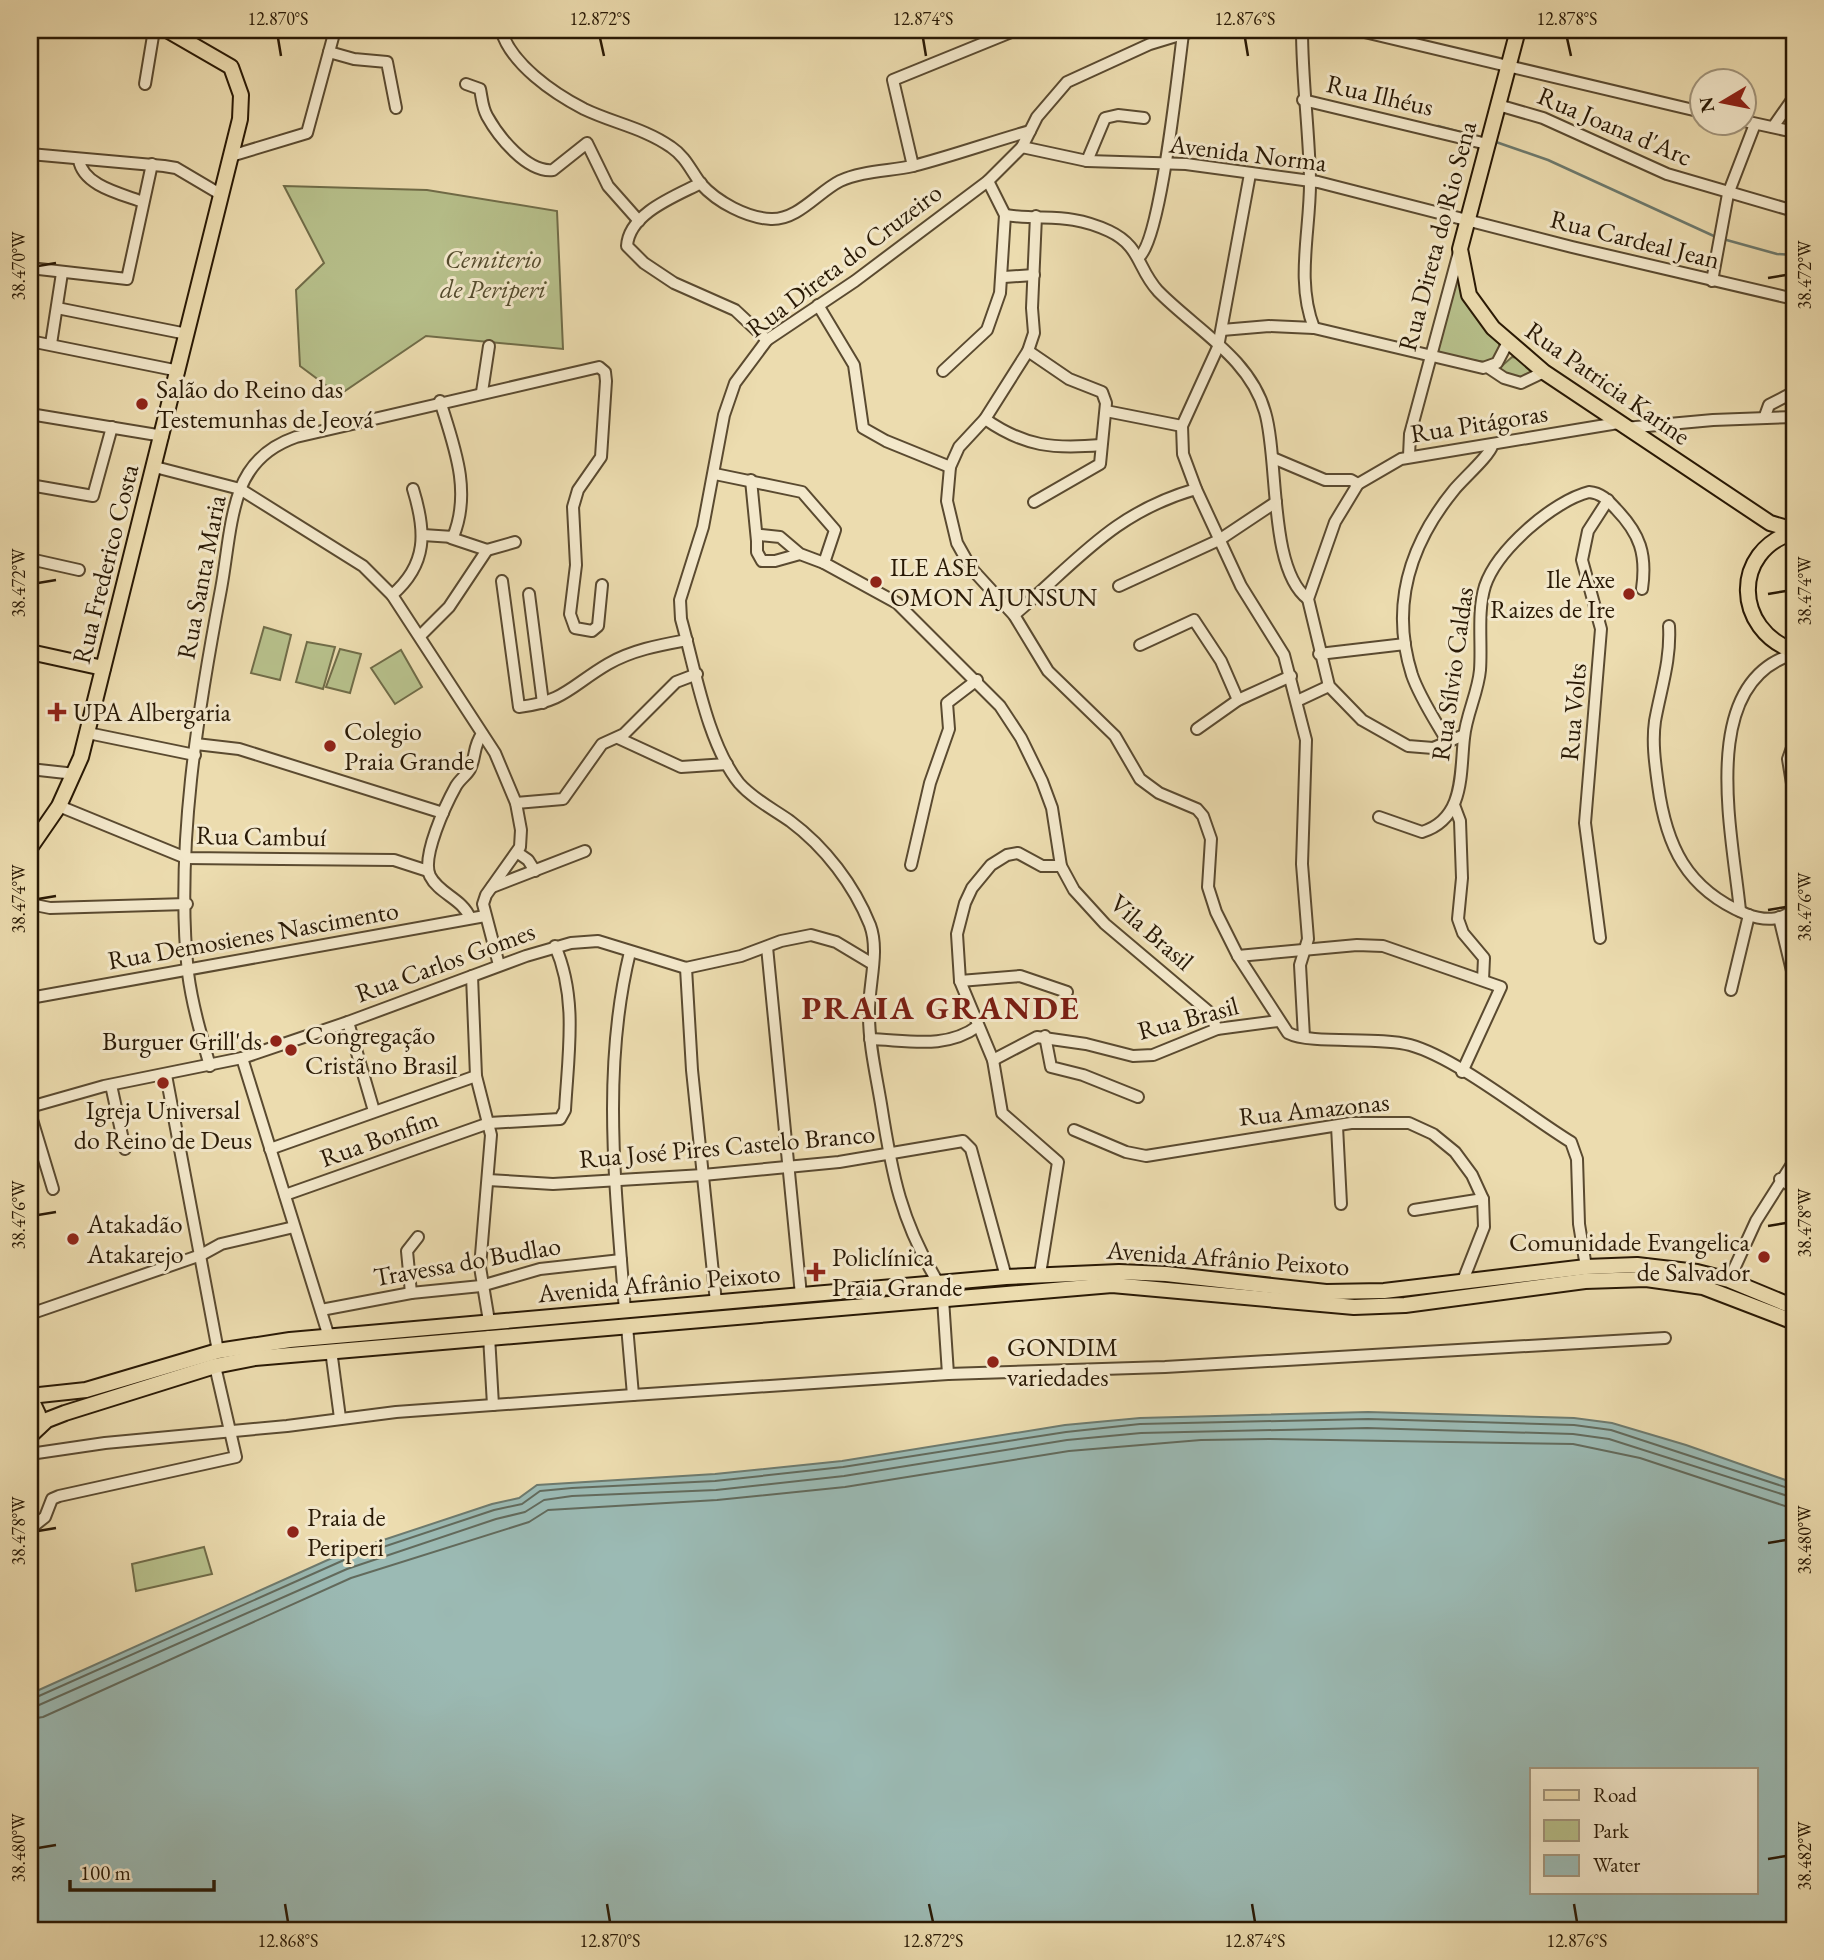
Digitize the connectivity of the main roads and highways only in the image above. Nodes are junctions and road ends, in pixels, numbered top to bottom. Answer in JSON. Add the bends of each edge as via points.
{"nodes":[{"id":1,"x":167,"y":30,"type":"edge"},
{"id":2,"x":1518,"y":30,"type":"edge"},
{"id":3,"x":1460,"y":249,"type":"joint"},
{"id":4,"x":1770,"y":523,"type":"junction"},
{"id":5,"x":1794,"y":531,"type":"edge"},
{"id":6,"x":1774,"y":540,"type":"junction"},
{"id":7,"x":30,"y":652,"type":"edge"},
{"id":8,"x":1794,"y":653,"type":"edge"},
{"id":9,"x":103,"y":668,"type":"junction"},
{"id":10,"x":30,"y":848,"type":"edge"},
{"id":11,"x":1794,"y":1307,"type":"edge"},
{"id":12,"x":1794,"y":1322,"type":"edge"},
{"id":13,"x":489,"y":1329,"type":"junction"},
{"id":14,"x":216,"y":1359,"type":"junction"},
{"id":15,"x":30,"y":1397,"type":"edge"},
{"id":16,"x":34,"y":1431,"type":"edge"}],
"edges":[{"from":1,"to":9,"type":"main road","name":"Rua Frederico Costa","via":[[223,61],[235,75],[241,108]]},
{"from":2,"to":3,"type":"main road","name":"Rua Direta do Rio Sena"},
{"from":3,"to":4,"type":"main road","name":"Rua Patricia Karine","via":[[1469,295],[1508,342],[1621,426]]},
{"from":4,"to":5,"type":"main road","name":"Rua Patricia Karine"},
{"from":4,"to":6,"type":"main road"},
{"from":5,"to":6,"type":"main road"},
{"from":6,"to":8,"type":"main road","via":[[1754,564],[1748,595],[1757,625]]},
{"from":7,"to":9,"type":"main road"},
{"from":9,"to":10,"type":"main road","name":"Rua Frederico Costa","via":[[75,774]]},
{"from":11,"to":13,"type":"main road","name":"Avenida Afrânio Peixoto","via":[[1729,1280],[1637,1265],[1326,1293],[1166,1274],[1040,1274],[625,1311]]},
{"from":12,"to":13,"type":"main road","name":"Avenida Afrânio Peixoto","via":[[1703,1287],[1646,1279],[1585,1281],[1405,1305],[1354,1307],[1112,1285],[627,1326]]},
{"from":13,"to":14,"type":"main road","name":"Avenida Afrânio Peixoto"},
{"from":14,"to":15,"type":"main road","name":"Avenida Afrânio Peixoto","via":[[86,1391]]},
{"from":14,"to":16,"type":"main road","name":"Avenida Afrânio Peixoto","via":[[65,1413]]},
{"from":15,"to":16,"type":"main road","name":"Avenida Afrânio Peixoto","via":[[38,1414]]}]}
